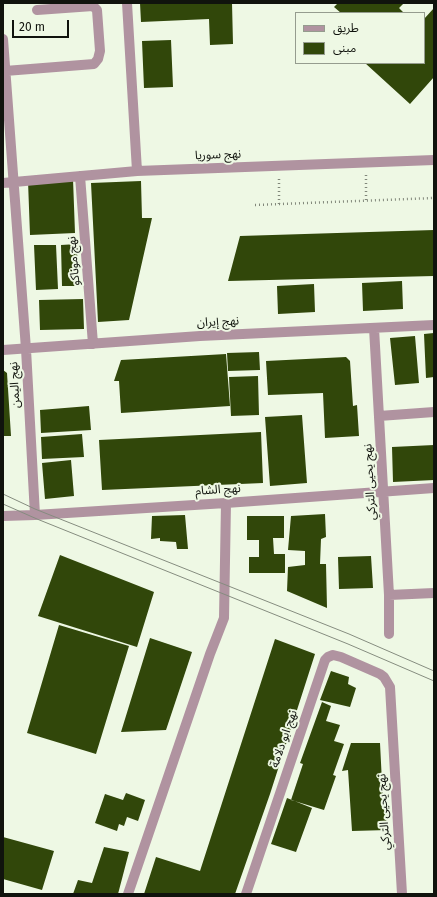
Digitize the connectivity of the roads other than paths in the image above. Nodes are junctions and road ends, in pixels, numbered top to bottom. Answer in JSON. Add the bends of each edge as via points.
{"nodes":[{"id":1,"x":127,"y":3,"type":"edge"},
{"id":2,"x":37,"y":10,"type":"dead end"},
{"id":3,"x":3,"y":39,"type":"edge"},
{"id":4,"x":5,"y":71,"type":"junction"},
{"id":5,"x":434,"y":160,"type":"edge"},
{"id":6,"x":137,"y":171,"type":"junction"},
{"id":7,"x":80,"y":176,"type":"junction"},
{"id":8,"x":8,"y":182,"type":"edge"},
{"id":9,"x":434,"y":325,"type":"edge"},
{"id":10,"x":374,"y":328,"type":"junction"},
{"id":11,"x":93,"y":344,"type":"junction"},
{"id":12,"x":26,"y":348,"type":"junction"},
{"id":13,"x":3,"y":350,"type":"edge"},
{"id":14,"x":434,"y":412,"type":"edge"},
{"id":15,"x":379,"y":416,"type":"junction"},
{"id":16,"x":434,"y":488,"type":"edge"},
{"id":17,"x":384,"y":492,"type":"junction"},
{"id":18,"x":226,"y":503,"type":"junction"},
{"id":19,"x":35,"y":515,"type":"junction"},
{"id":20,"x":3,"y":516,"type":"edge"},
{"id":21,"x":434,"y":593,"type":"edge"},
{"id":22,"x":389,"y":595,"type":"junction"},
{"id":23,"x":389,"y":634,"type":"dead end"},
{"id":24,"x":387,"y":681,"type":"joint"},
{"id":25,"x":128,"y":894,"type":"edge"},
{"id":26,"x":246,"y":894,"type":"edge"},
{"id":27,"x":402,"y":894,"type":"edge"}],
"edges":[{"from":1,"to":6,"type":"street"},
{"from":2,"to":4,"type":"street","via":[[94,6],[97,10],[100,51],[98,59],[94,64]]},
{"from":3,"to":4,"type":"street","name":"نهج اليمن"},
{"from":4,"to":8,"type":"street","name":"نهج اليمن"},
{"from":5,"to":6,"type":"street","name":"نهج سوريا"},
{"from":6,"to":7,"type":"street","name":"نهج سوريا"},
{"from":7,"to":8,"type":"street","name":"نهج سوريا"},
{"from":7,"to":11,"type":"street","name":"نهج موناكو"},
{"from":8,"to":12,"type":"street","name":"نهج اليمن"},
{"from":9,"to":10,"type":"street","name":"نهج إيران"},
{"from":10,"to":11,"type":"street","name":"نهج إيران"},
{"from":10,"to":15,"type":"street","name":"نهج يحيى التركي"},
{"from":11,"to":12,"type":"street","name":"نهج إيران"},
{"from":12,"to":13,"type":"street","name":"نهج إيران"},
{"from":12,"to":19,"type":"street","name":"نهج اليمن"},
{"from":14,"to":15,"type":"street"},
{"from":15,"to":17,"type":"street","name":"نهج يحيى التركي"},
{"from":16,"to":17,"type":"street","name":"نهج الشام"},
{"from":17,"to":18,"type":"street","name":"نهج الشام"},
{"from":17,"to":22,"type":"street","name":"نهج يحيى التركي"},
{"from":18,"to":19,"type":"street","name":"نهج الشام"},
{"from":18,"to":25,"type":"street","via":[[224,618]]},
{"from":19,"to":20,"type":"street","name":"نهج الشام"},
{"from":21,"to":22,"type":"street"},
{"from":22,"to":23,"type":"street","name":"نهج يحيى التركي"},
{"from":24,"to":26,"type":"street","name":"نهج ابو دلامة","via":[[380,674],[342,657],[333,655],[325,660]]},
{"from":24,"to":27,"type":"street","name":"نهج يحيى التركي","via":[[390,687]]}]}
